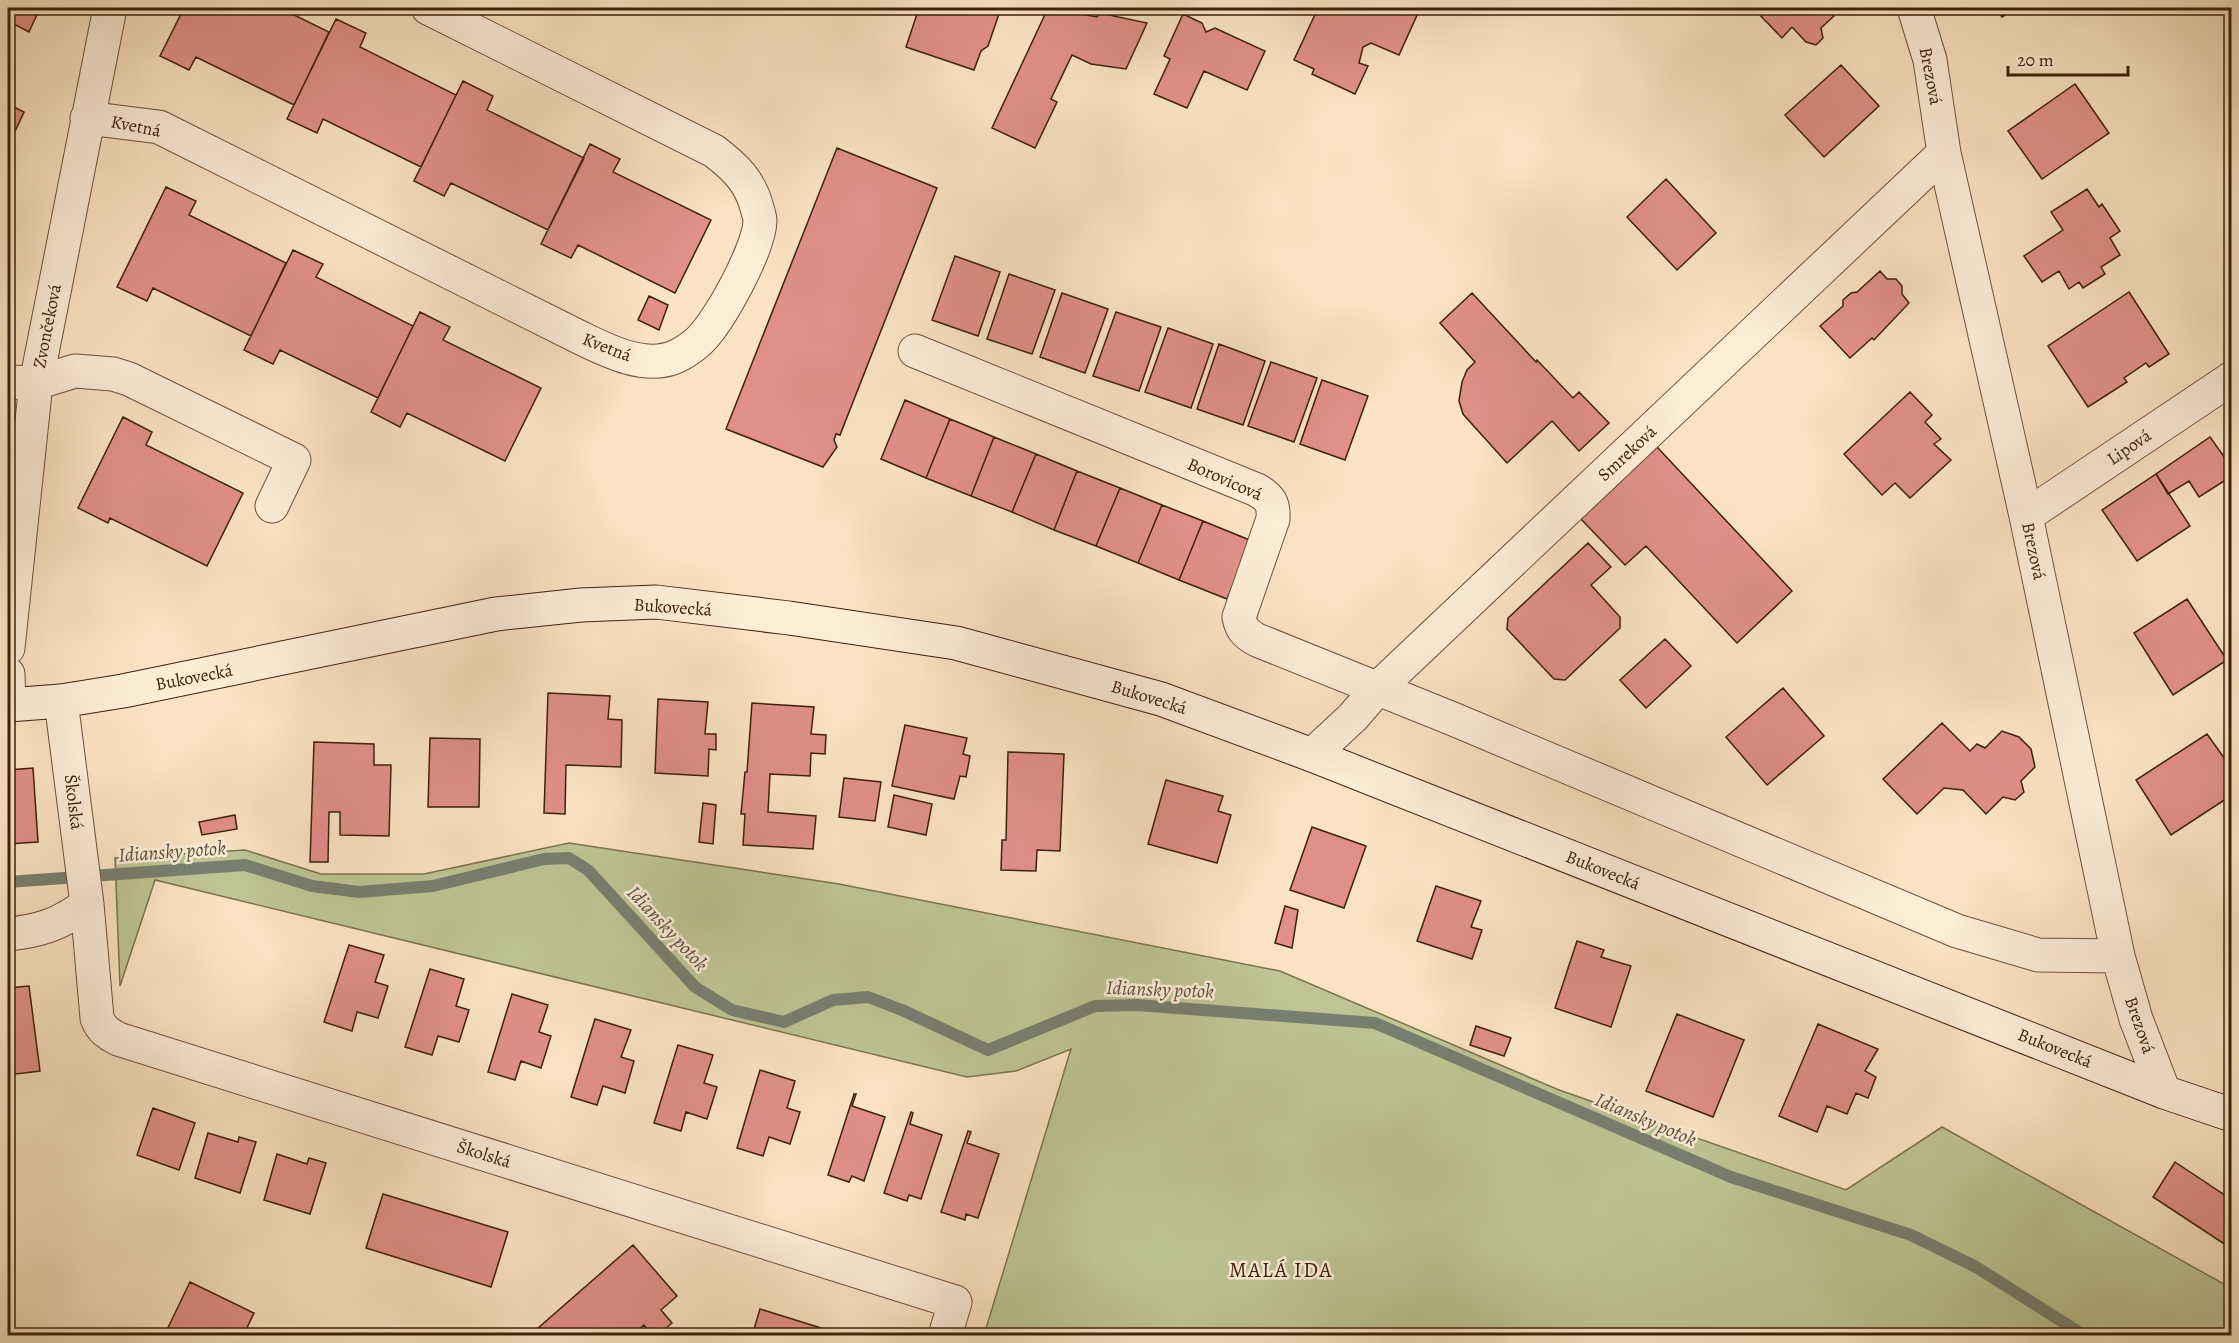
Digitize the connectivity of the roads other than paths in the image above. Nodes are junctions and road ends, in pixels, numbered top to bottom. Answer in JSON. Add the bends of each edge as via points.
{"nodes":[{"id":1,"x":110,"y":8,"type":"edge"},
{"id":2,"x":428,"y":8,"type":"edge"},
{"id":3,"x":1914,"y":8,"type":"edge"},
{"id":4,"x":87,"y":118,"type":"junction"},
{"id":5,"x":1944,"y":153,"type":"junction"},
{"id":6,"x":915,"y":351,"type":"dead end"},
{"id":7,"x":2232,"y":378,"type":"edge"},
{"id":8,"x":22,"y":383,"type":"edge"},
{"id":9,"x":272,"y":506,"type":"dead end"},
{"id":10,"x":2026,"y":516,"type":"junction"},
{"id":11,"x":8,"y":648,"type":"edge"},
{"id":12,"x":1377,"y":689,"type":"junction"},
{"id":13,"x":8,"y":695,"type":"edge"},
{"id":14,"x":62,"y":701,"type":"junction"},
{"id":15,"x":1312,"y":755,"type":"junction"},
{"id":16,"x":87,"y":904,"type":"junction"},
{"id":17,"x":8,"y":934,"type":"edge"},
{"id":18,"x":2118,"y":956,"type":"junction"},
{"id":19,"x":2164,"y":1092,"type":"junction"},
{"id":20,"x":2232,"y":1115,"type":"edge"},
{"id":21,"x":945,"y":1335,"type":"edge"}],
"edges":[{"from":1,"to":4,"type":"street","name":"Zvončeková"},
{"from":2,"to":4,"type":"street","name":"Kvetná","via":[[714,151],[738,169],[753,194],[760,220],[756,242],[733,291],[698,342],[674,358],[645,361],[616,354],[159,127]]},
{"from":3,"to":5,"type":"street","name":"Brezová","via":[[1930,60]]},
{"from":4,"to":8,"type":"street","name":"Zvončeková"},
{"from":5,"to":10,"type":"street","name":"Brezová"},
{"from":5,"to":12,"type":"street","name":"Smreková"},
{"from":6,"to":12,"type":"street","name":"Borovicová","via":[[1268,497],[1274,505],[1273,519],[1240,611],[1241,627],[1257,640]]},
{"from":7,"to":10,"type":"street","name":"Lipová"},
{"from":8,"to":9,"type":"street","via":[[75,371],[113,374],[294,460]]},
{"from":8,"to":11,"type":"street","name":"Zvončeková"},
{"from":10,"to":18,"type":"street","name":"Brezová"},
{"from":12,"to":15,"type":"street","name":"Smreková"},
{"from":12,"to":18,"type":"street","via":[[1957,931],[2038,955]]},
{"from":13,"to":14,"type":"street","name":"Bukovecká"},
{"from":14,"to":15,"type":"street","name":"Bukovecká","via":[[123,692],[496,614],[656,602],[956,643],[1161,699]]},
{"from":14,"to":16,"type":"street","name":"Školská"},
{"from":15,"to":19,"type":"street","name":"Bukovecká"},
{"from":16,"to":17,"type":"street","via":[[46,928]]},
{"from":16,"to":21,"type":"street","name":"Školská","via":[[97,1018],[100,1026],[118,1039],[955,1302]]},
{"from":18,"to":19,"type":"street","name":"Brezová","via":[[2136,1019]]},
{"from":19,"to":20,"type":"street","name":"Bukovecká"}]}
